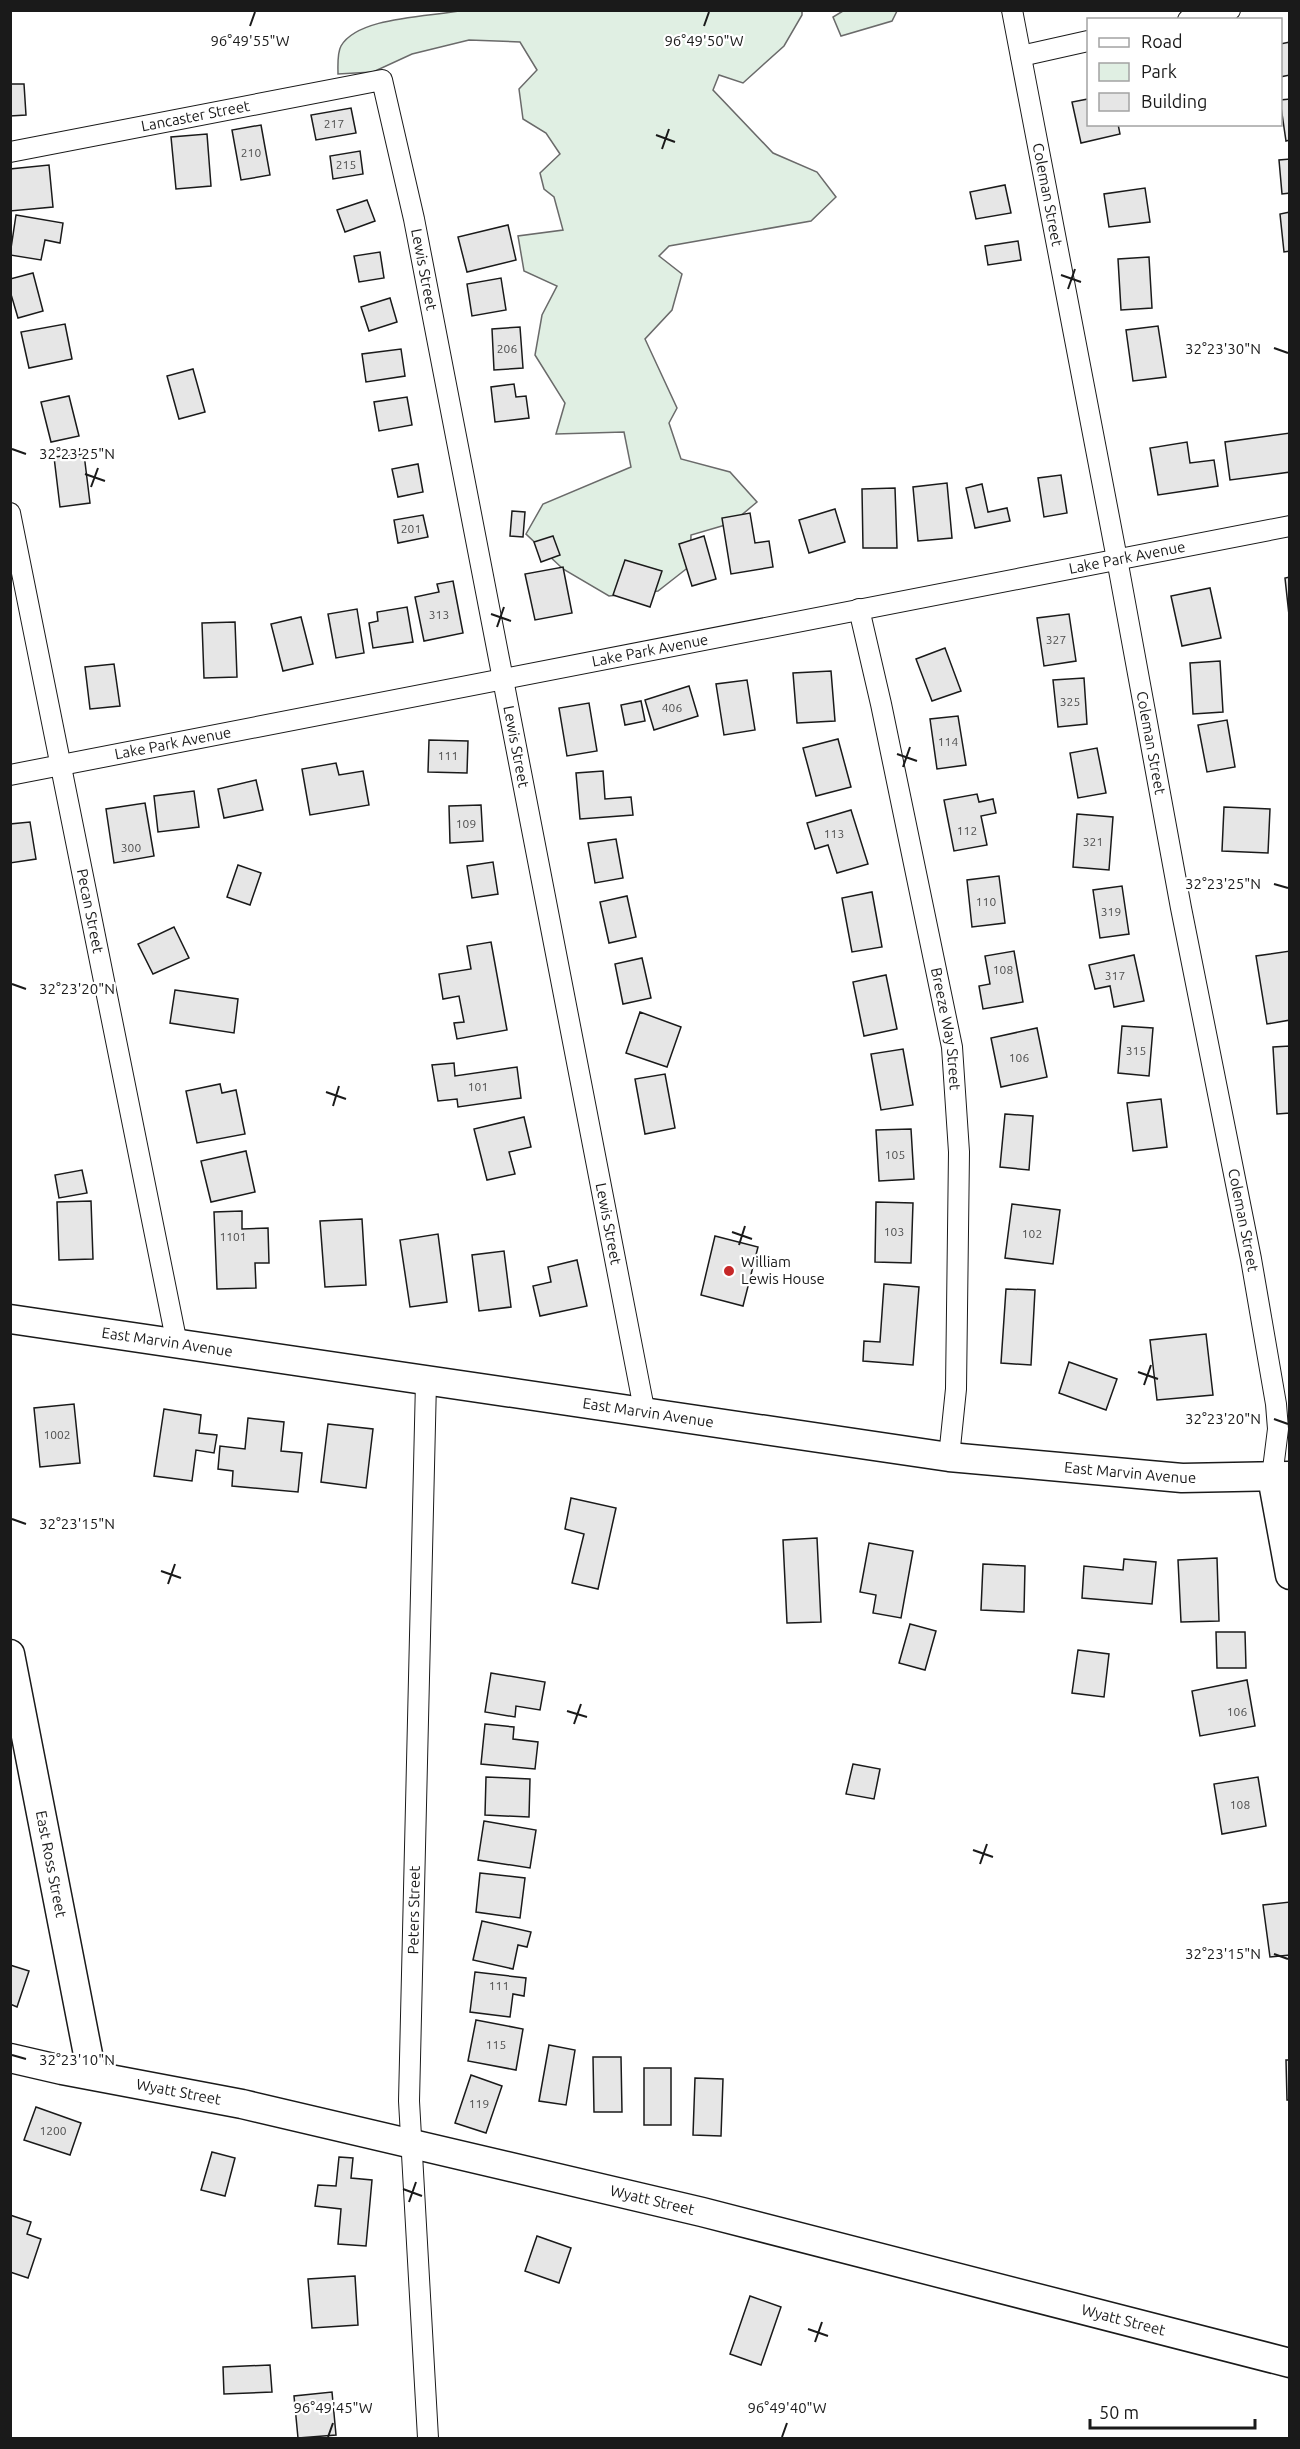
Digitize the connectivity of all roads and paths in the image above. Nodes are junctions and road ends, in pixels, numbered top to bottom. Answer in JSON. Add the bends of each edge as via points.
{"nodes":[{"id":1,"x":1012,"y":10,"type":"edge"},
{"id":2,"x":1230,"y":10,"type":"edge"},
{"id":3,"x":1196,"y":18,"type":"edge"},
{"id":4,"x":1087,"y":41,"type":"edge"},
{"id":5,"x":1021,"y":56,"type":"junction"},
{"id":6,"x":382,"y":80,"type":"joint"},
{"id":7,"x":10,"y":152,"type":"edge"},
{"id":8,"x":10,"y":513,"type":"edge"},
{"id":9,"x":1290,"y":526,"type":"edge"},
{"id":10,"x":1117,"y":559,"type":"junction"},
{"id":11,"x":859,"y":609,"type":"junction"},
{"id":12,"x":503,"y":679,"type":"junction"},
{"id":13,"x":62,"y":765,"type":"junction"},
{"id":14,"x":10,"y":775,"type":"edge"},
{"id":15,"x":10,"y":1319,"type":"edge"},
{"id":16,"x":177,"y":1344,"type":"junction"},
{"id":17,"x":426,"y":1382,"type":"junction"},
{"id":18,"x":645,"y":1414,"type":"junction"},
{"id":19,"x":949,"y":1456,"type":"junction"},
{"id":20,"x":1281,"y":1477,"type":"edge"},
{"id":21,"x":1290,"y":1575,"type":"edge"},
{"id":22,"x":10,"y":1654,"type":"edge"},
{"id":23,"x":16,"y":1712,"type":"edge"},
{"id":24,"x":13,"y":2064,"type":"edge"},
{"id":25,"x":92,"y":2075,"type":"junction"},
{"id":26,"x":411,"y":2145,"type":"junction"},
{"id":27,"x":1290,"y":2363,"type":"edge"},
{"id":28,"x":428,"y":2439,"type":"edge"}],
"edges":[{"from":1,"to":5,"type":"street","name":"Coleman Street"},
{"from":2,"to":3,"type":"street"},
{"from":4,"to":5,"type":"street"},
{"from":5,"to":10,"type":"street","name":"Coleman Street"},
{"from":6,"to":7,"type":"street","name":"Lancaster Street"},
{"from":6,"to":12,"type":"street","name":"Lewis Street","via":[[414,219]]},
{"from":8,"to":13,"type":"street","name":"Pecan Street"},
{"from":9,"to":10,"type":"street","name":"Lake Park Avenue"},
{"from":10,"to":11,"type":"street","name":"Lake Park Avenue"},
{"from":10,"to":20,"type":"street","name":"Coleman Street","via":[[1251,1258],[1276,1404]]},
{"from":11,"to":12,"type":"street","name":"Lake Park Avenue"},
{"from":11,"to":19,"type":"street","name":"Breeze Way Street","via":[[952,1047],[959,1152],[956,1389]]},
{"from":12,"to":13,"type":"street","name":"Lake Park Avenue"},
{"from":12,"to":18,"type":"street","name":"Lewis Street"},
{"from":13,"to":14,"type":"street","name":"Lake Park Avenue"},
{"from":13,"to":16,"type":"street","name":"Pecan Street"},
{"from":15,"to":16,"type":"street","name":"East Marvin Avenue"},
{"from":16,"to":17,"type":"street","name":"East Marvin Avenue"},
{"from":17,"to":18,"type":"street","name":"East Marvin Avenue"},
{"from":17,"to":26,"type":"street","name":"Peters Street"},
{"from":18,"to":19,"type":"street","name":"East Marvin Avenue"},
{"from":19,"to":20,"type":"street","name":"East Marvin Avenue","via":[[1182,1478]]},
{"from":20,"to":21,"type":"street"},
{"from":22,"to":23,"type":"street","name":"East Ross Street"},
{"from":23,"to":25,"type":"street","name":"East Ross Street"},
{"from":24,"to":25,"type":"street","name":"Wyatt Street"},
{"from":25,"to":26,"type":"street","name":"Wyatt Street","via":[[242,2104]]},
{"from":26,"to":27,"type":"street","name":"Wyatt Street","via":[[702,2212]]},
{"from":26,"to":28,"type":"street","name":"Peters Street"}]}
